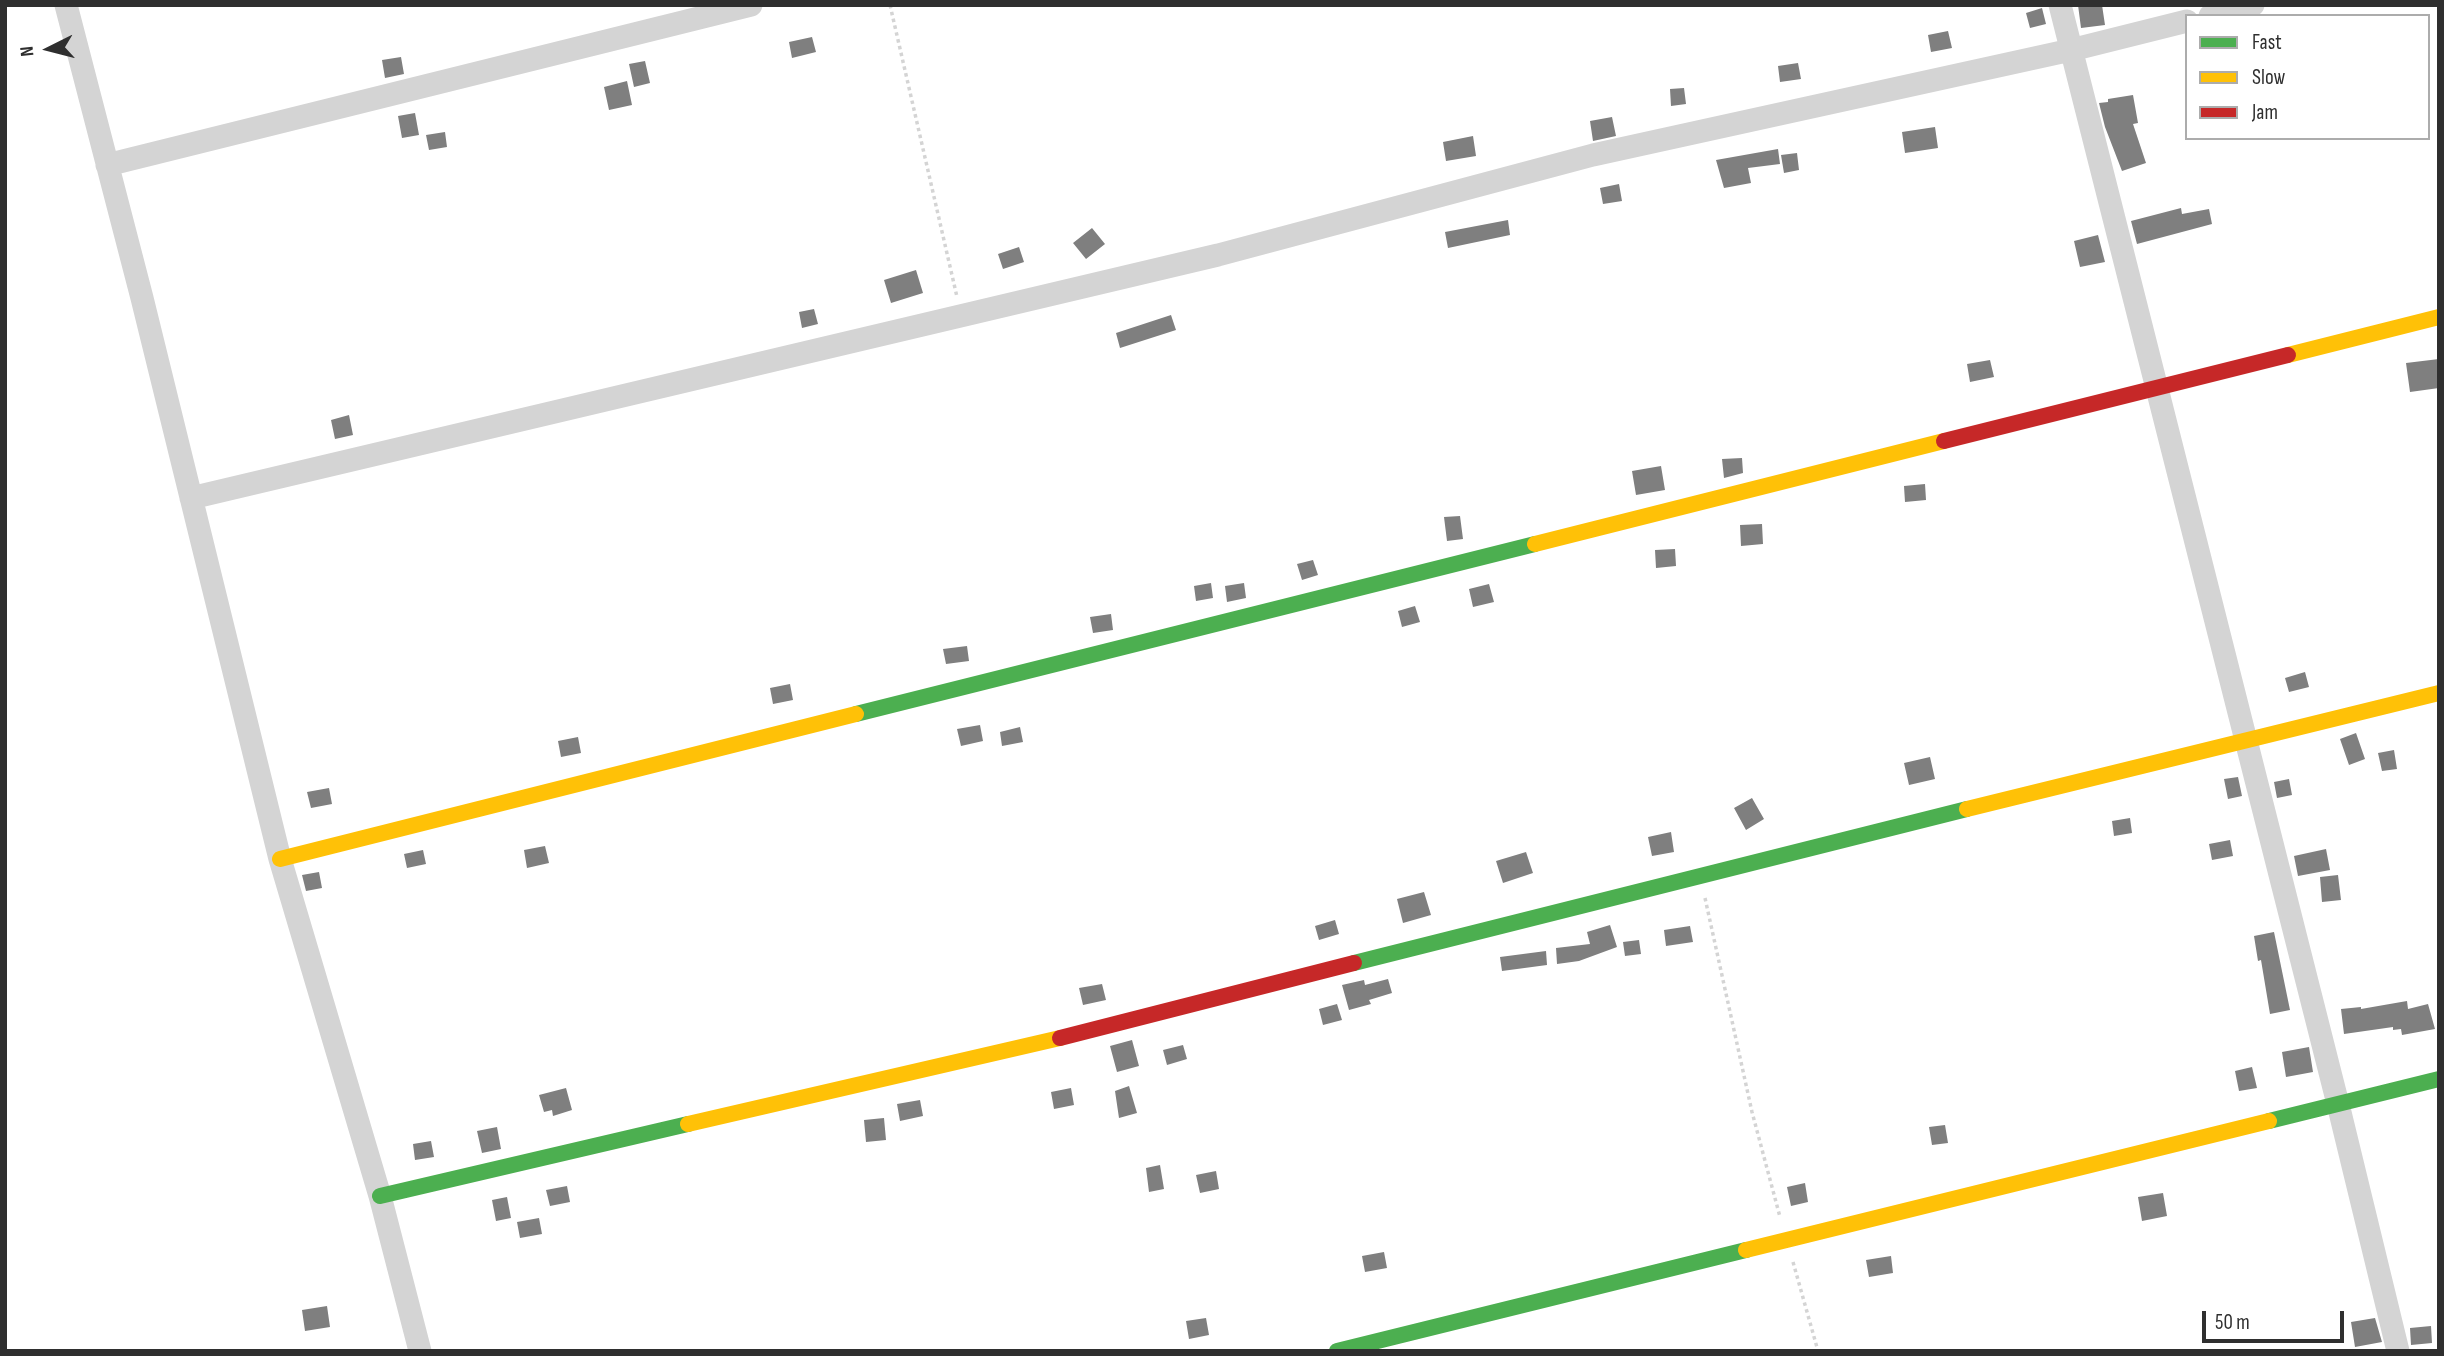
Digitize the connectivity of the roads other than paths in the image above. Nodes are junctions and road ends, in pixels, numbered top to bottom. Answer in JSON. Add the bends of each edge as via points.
{"nodes":[{"id":1,"x":66,"y":5,"type":"edge"},
{"id":2,"x":751,"y":5,"type":"edge"},
{"id":3,"x":2060,"y":5,"type":"edge"},
{"id":4,"x":2253,"y":5,"type":"edge"},
{"id":5,"x":2218,"y":14,"type":"edge"},
{"id":6,"x":2185,"y":22,"type":"edge"},
{"id":7,"x":2071,"y":50,"type":"junction"},
{"id":8,"x":107,"y":165,"type":"junction"},
{"id":9,"x":2439,"y":317,"type":"edge"},
{"id":10,"x":2157,"y":389,"type":"junction"},
{"id":11,"x":191,"y":498,"type":"junction"},
{"id":12,"x":2439,"y":693,"type":"edge"},
{"id":13,"x":2247,"y":741,"type":"junction"},
{"id":14,"x":280,"y":859,"type":"junction"},
{"id":15,"x":2439,"y":1079,"type":"edge"},
{"id":16,"x":2339,"y":1104,"type":"junction"},
{"id":17,"x":380,"y":1196,"type":"junction"},
{"id":18,"x":420,"y":1351,"type":"edge"},
{"id":19,"x":1338,"y":1351,"type":"edge"},
{"id":20,"x":2398,"y":1351,"type":"edge"}],
"edges":[{"from":1,"to":8,"type":"street"},
{"from":2,"to":8,"type":"street"},
{"from":3,"to":7,"type":"street"},
{"from":4,"to":5,"type":"street"},
{"from":6,"to":7,"type":"street"},
{"from":7,"to":10,"type":"street"},
{"from":7,"to":11,"type":"street","via":[[1593,155],[1218,255]]},
{"from":8,"to":11,"type":"street"},
{"from":9,"to":10,"type":"street"},
{"from":10,"to":13,"type":"street"},
{"from":10,"to":14,"type":"street"},
{"from":11,"to":14,"type":"street"},
{"from":12,"to":13,"type":"street"},
{"from":13,"to":16,"type":"street"},
{"from":13,"to":17,"type":"street","via":[[1080,1032]]},
{"from":14,"to":17,"type":"street"},
{"from":15,"to":16,"type":"street"},
{"from":16,"to":19,"type":"street"},
{"from":16,"to":20,"type":"street"},
{"from":17,"to":18,"type":"street"}]}
